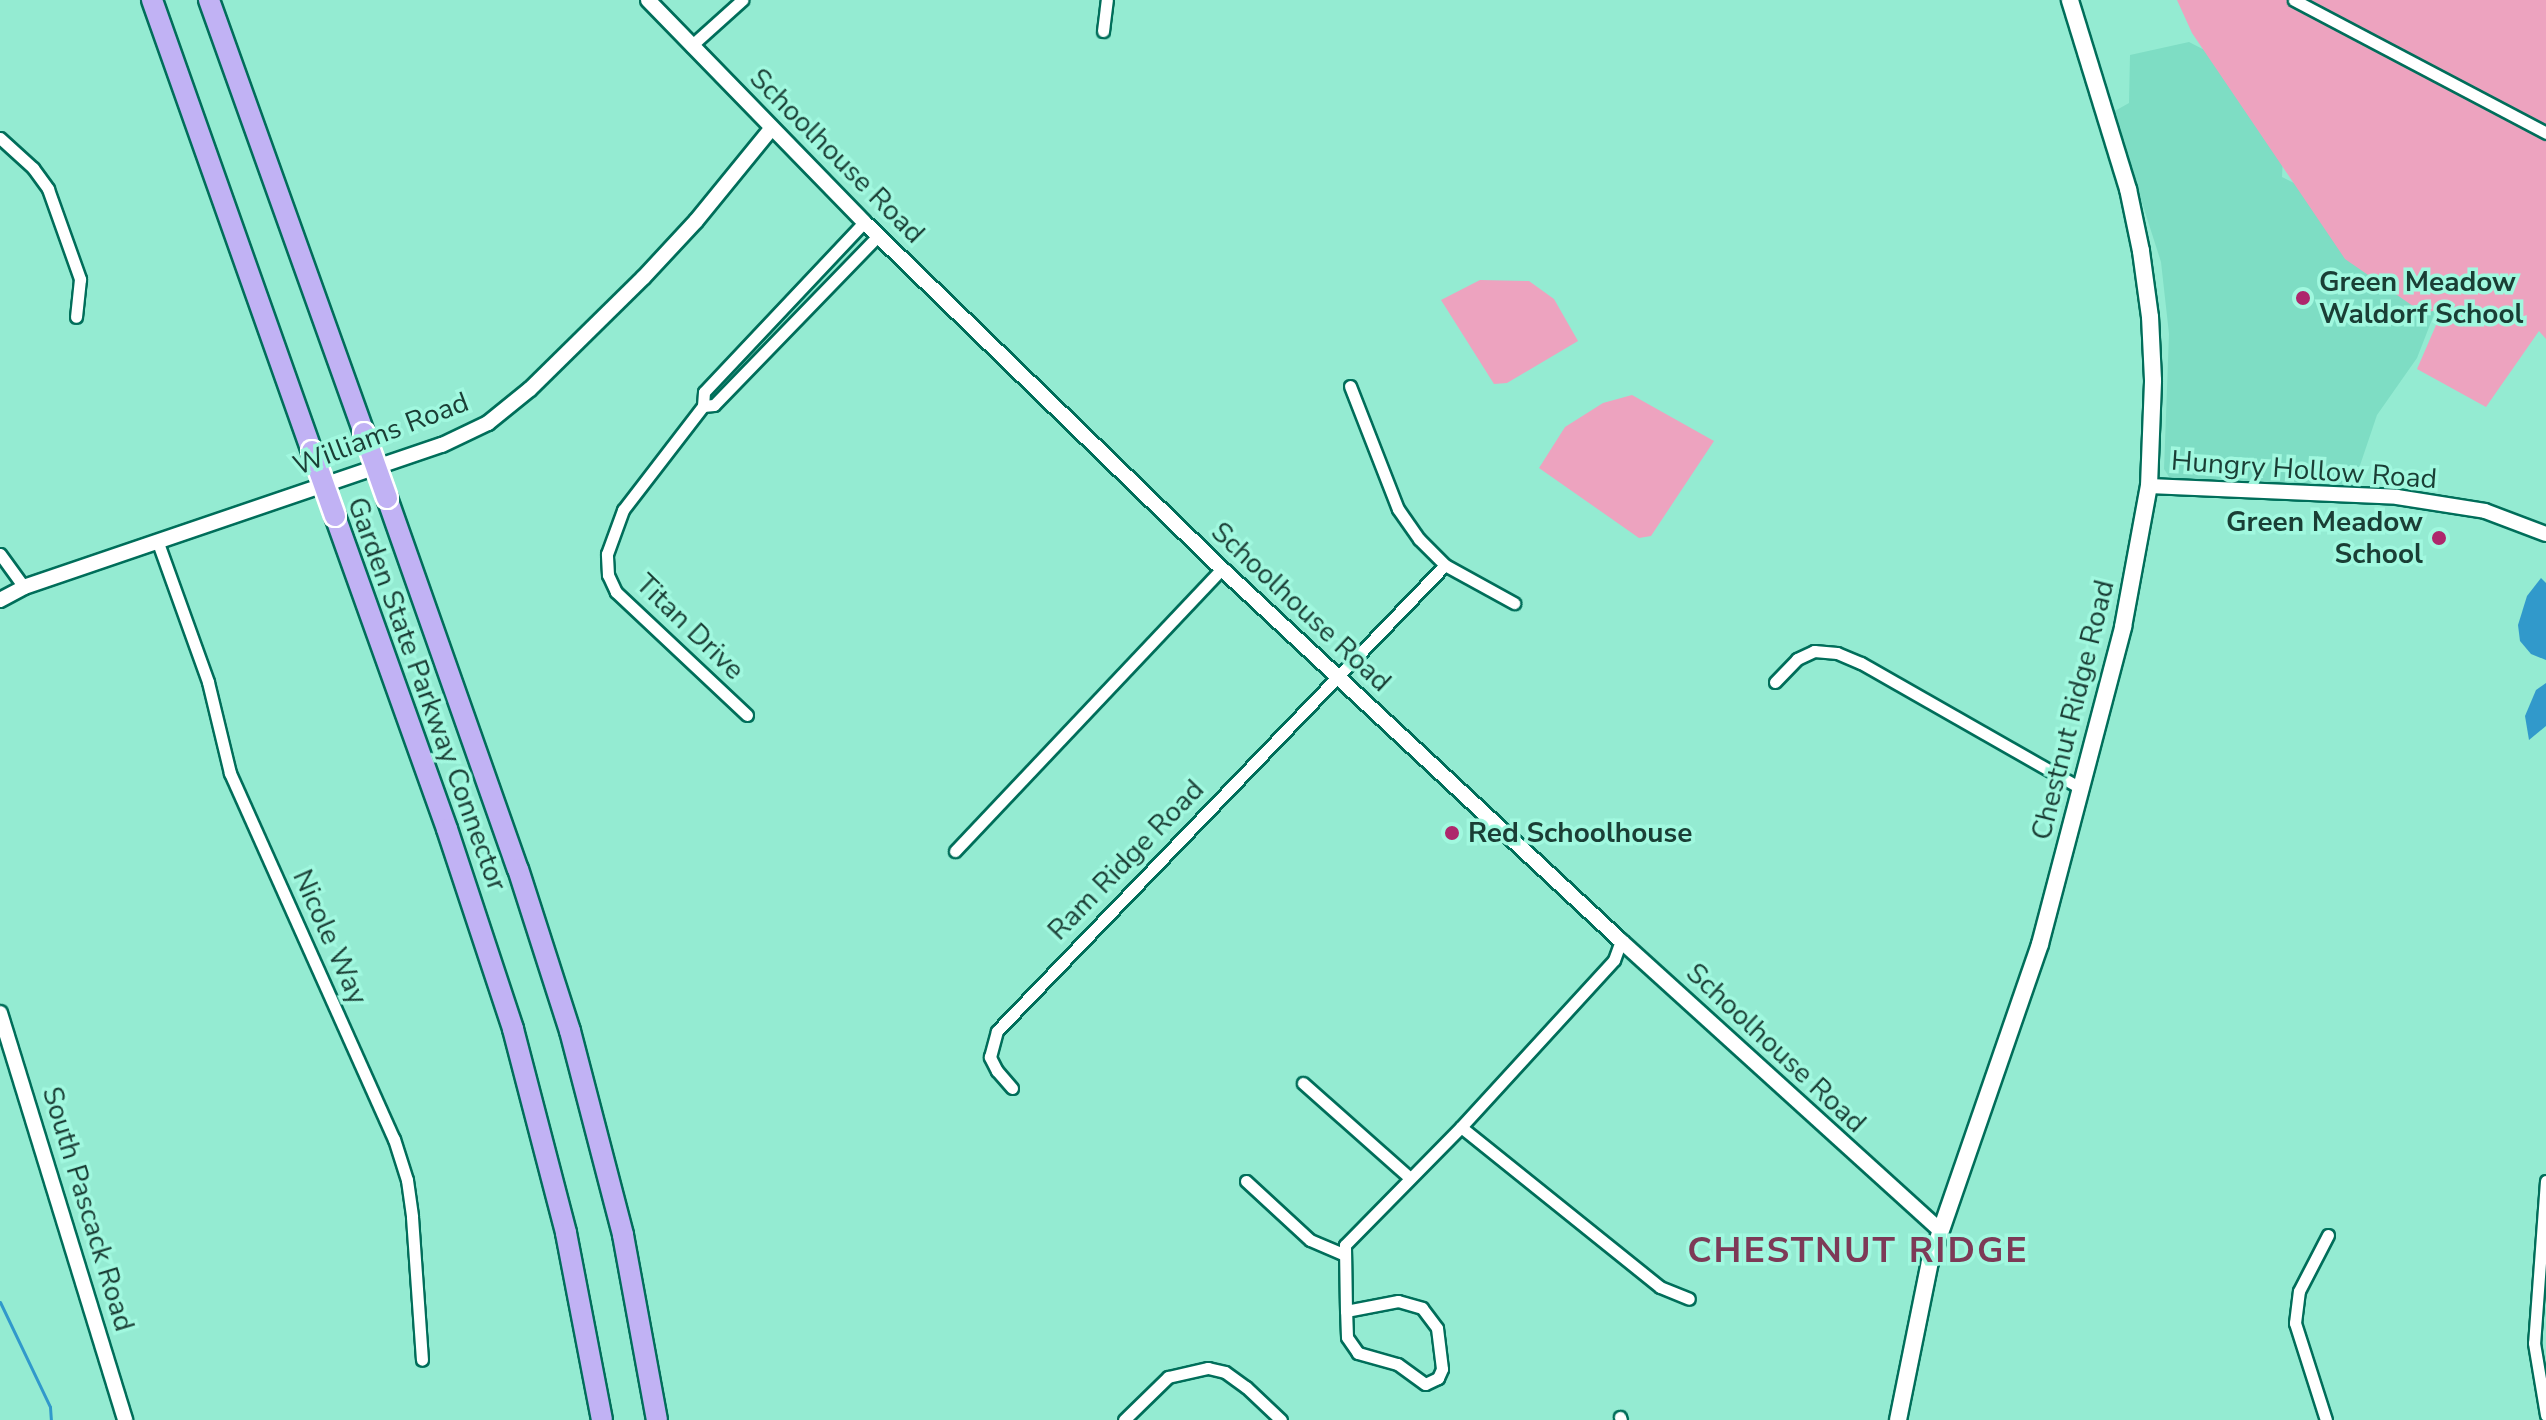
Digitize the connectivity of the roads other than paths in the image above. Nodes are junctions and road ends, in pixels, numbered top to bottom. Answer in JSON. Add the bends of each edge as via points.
{"nodes":[{"id":1,"x":152,"y":0,"type":"edge"},
{"id":2,"x":209,"y":0,"type":"edge"},
{"id":3,"x":648,"y":0,"type":"edge"},
{"id":4,"x":742,"y":0,"type":"edge"},
{"id":5,"x":1107,"y":0,"type":"edge"},
{"id":6,"x":2070,"y":0,"type":"edge"},
{"id":7,"x":2294,"y":0,"type":"edge"},
{"id":8,"x":1103,"y":31,"type":"dead end"},
{"id":9,"x":691,"y":46,"type":"junction"},
{"id":10,"x":771,"y":129,"type":"junction"},
{"id":11,"x":2546,"y":133,"type":"edge"},
{"id":12,"x":0,"y":138,"type":"edge"},
{"id":13,"x":864,"y":222,"type":"junction"},
{"id":14,"x":878,"y":236,"type":"junction"},
{"id":15,"x":76,"y":317,"type":"dead end"},
{"id":16,"x":1350,"y":386,"type":"dead end"},
{"id":17,"x":703,"y":406,"type":"junction"},
{"id":18,"x":2149,"y":486,"type":"junction"},
{"id":19,"x":2546,"y":534,"type":"edge"},
{"id":20,"x":157,"y":540,"type":"junction"},
{"id":21,"x":0,"y":554,"type":"edge"},
{"id":22,"x":1445,"y":565,"type":"junction"},
{"id":23,"x":1222,"y":569,"type":"junction"},
{"id":24,"x":24,"y":587,"type":"junction"},
{"id":25,"x":0,"y":600,"type":"edge"},
{"id":26,"x":1514,"y":603,"type":"dead end"},
{"id":27,"x":1337,"y":678,"type":"junction"},
{"id":28,"x":1775,"y":682,"type":"dead end"},
{"id":29,"x":747,"y":715,"type":"dead end"},
{"id":30,"x":2080,"y":788,"type":"junction"},
{"id":31,"x":955,"y":851,"type":"dead end"},
{"id":32,"x":1621,"y":941,"type":"junction"},
{"id":33,"x":0,"y":1013,"type":"edge"},
{"id":34,"x":1303,"y":1083,"type":"dead end"},
{"id":35,"x":1012,"y":1088,"type":"dead end"},
{"id":36,"x":1461,"y":1127,"type":"junction"},
{"id":37,"x":1410,"y":1178,"type":"junction"},
{"id":38,"x":1246,"y":1181,"type":"dead end"},
{"id":39,"x":2546,"y":1181,"type":"edge"},
{"id":40,"x":1940,"y":1230,"type":"junction"},
{"id":41,"x":2328,"y":1235,"type":"dead end"},
{"id":42,"x":1343,"y":1254,"type":"junction"},
{"id":43,"x":2543,"y":1254,"type":"edge"},
{"id":44,"x":1689,"y":1299,"type":"dead end"},
{"id":45,"x":1346,"y":1311,"type":"junction"},
{"id":46,"x":422,"y":1360,"type":"dead end"},
{"id":47,"x":2546,"y":1415,"type":"edge"},
{"id":48,"x":125,"y":1420,"type":"edge"},
{"id":49,"x":602,"y":1420,"type":"edge"},
{"id":50,"x":657,"y":1420,"type":"edge"},
{"id":51,"x":1124,"y":1420,"type":"edge"},
{"id":52,"x":1281,"y":1420,"type":"edge"},
{"id":53,"x":1898,"y":1420,"type":"edge"},
{"id":54,"x":2326,"y":1420,"type":"edge"}],
"edges":[{"from":1,"to":49,"type":"highway","name":"Garden State Parkway Connector","bridge":true,"via":[[513,1029],[566,1233]]},
{"from":2,"to":50,"type":"highway","name":"Garden State Parkway Connector","bridge":true,"via":[[558,990],[616,1208]]},
{"from":3,"to":9,"type":"street","name":"Schoolhouse Road"},
{"from":4,"to":9,"type":"street"},
{"from":5,"to":8,"type":"street"},
{"from":6,"to":18,"type":"main road","name":"Chestnut Ridge Road","via":[[2128,189],[2141,251],[2153,380]]},
{"from":7,"to":11,"type":"street"},
{"from":9,"to":10,"type":"street","name":"Schoolhouse Road"},
{"from":10,"to":13,"type":"street","name":"Schoolhouse Road"},
{"from":10,"to":20,"type":"street","name":"Williams Road","via":[[643,278],[488,423],[442,445]]},
{"from":12,"to":15,"type":"street","via":[[33,168],[57,211],[80,279]]},
{"from":13,"to":14,"type":"street","name":"Schoolhouse Road"},
{"from":13,"to":17,"type":"street","name":"Titan Drive","via":[[704,392]]},
{"from":14,"to":17,"type":"street","name":"Titan Drive","via":[[714,405]]},
{"from":14,"to":23,"type":"street","name":"Schoolhouse Road"},
{"from":16,"to":22,"type":"street","via":[[1398,509]]},
{"from":17,"to":29,"type":"street","name":"Titan Drive","via":[[623,510],[607,554],[608,575],[616,592]]},
{"from":18,"to":19,"type":"street","name":"Hungry Hollow Road","via":[[2397,497],[2485,511]]},
{"from":18,"to":30,"type":"main road","name":"Chestnut Ridge Road","via":[[2123,627]]},
{"from":20,"to":24,"type":"street","name":"Williams Road"},
{"from":20,"to":46,"type":"street","name":"Nicole Way","via":[[208,682],[230,773],[394,1139],[412,1217]]},
{"from":21,"to":24,"type":"street"},
{"from":22,"to":26,"type":"street"},
{"from":22,"to":27,"type":"street"},
{"from":23,"to":27,"type":"street","name":"Schoolhouse Road"},
{"from":23,"to":31,"type":"street"},
{"from":24,"to":25,"type":"street","name":"Williams Road"},
{"from":27,"to":32,"type":"street","name":"Schoolhouse Road"},
{"from":27,"to":35,"type":"street","name":"Ram Ridge Road","via":[[997,1031],[990,1057]]},
{"from":28,"to":30,"type":"street","via":[[1797,659],[1814,651],[1837,653]]},
{"from":30,"to":40,"type":"main road","name":"Chestnut Ridge Road","via":[[2034,963]]},
{"from":32,"to":36,"type":"street","via":[[1614,960]]},
{"from":32,"to":40,"type":"street","name":"Schoolhouse Road"},
{"from":33,"to":48,"type":"street","name":"South Pascack Road"},
{"from":34,"to":37,"type":"street"},
{"from":36,"to":37,"type":"street"},
{"from":36,"to":44,"type":"street","via":[[1660,1287]]},
{"from":37,"to":42,"type":"street","via":[[1345,1245]]},
{"from":38,"to":42,"type":"street","via":[[1310,1240]]},
{"from":39,"to":43,"type":"street"},
{"from":40,"to":53,"type":"main road","name":"Chestnut Ridge Road","via":[[1920,1301]]},
{"from":41,"to":54,"type":"street","via":[[2299,1291],[2295,1323]]},
{"from":42,"to":45,"type":"street"},
{"from":43,"to":47,"type":"street","via":[[2534,1343]]},
{"from":45,"to":45,"type":"street","via":[[1347,1337],[1354,1350],[1397,1364],[1421,1384],[1438,1378],[1442,1369],[1437,1328],[1422,1308],[1398,1301]]},
{"from":51,"to":52,"type":"street","via":[[1168,1377],[1208,1368],[1225,1372]]}]}
